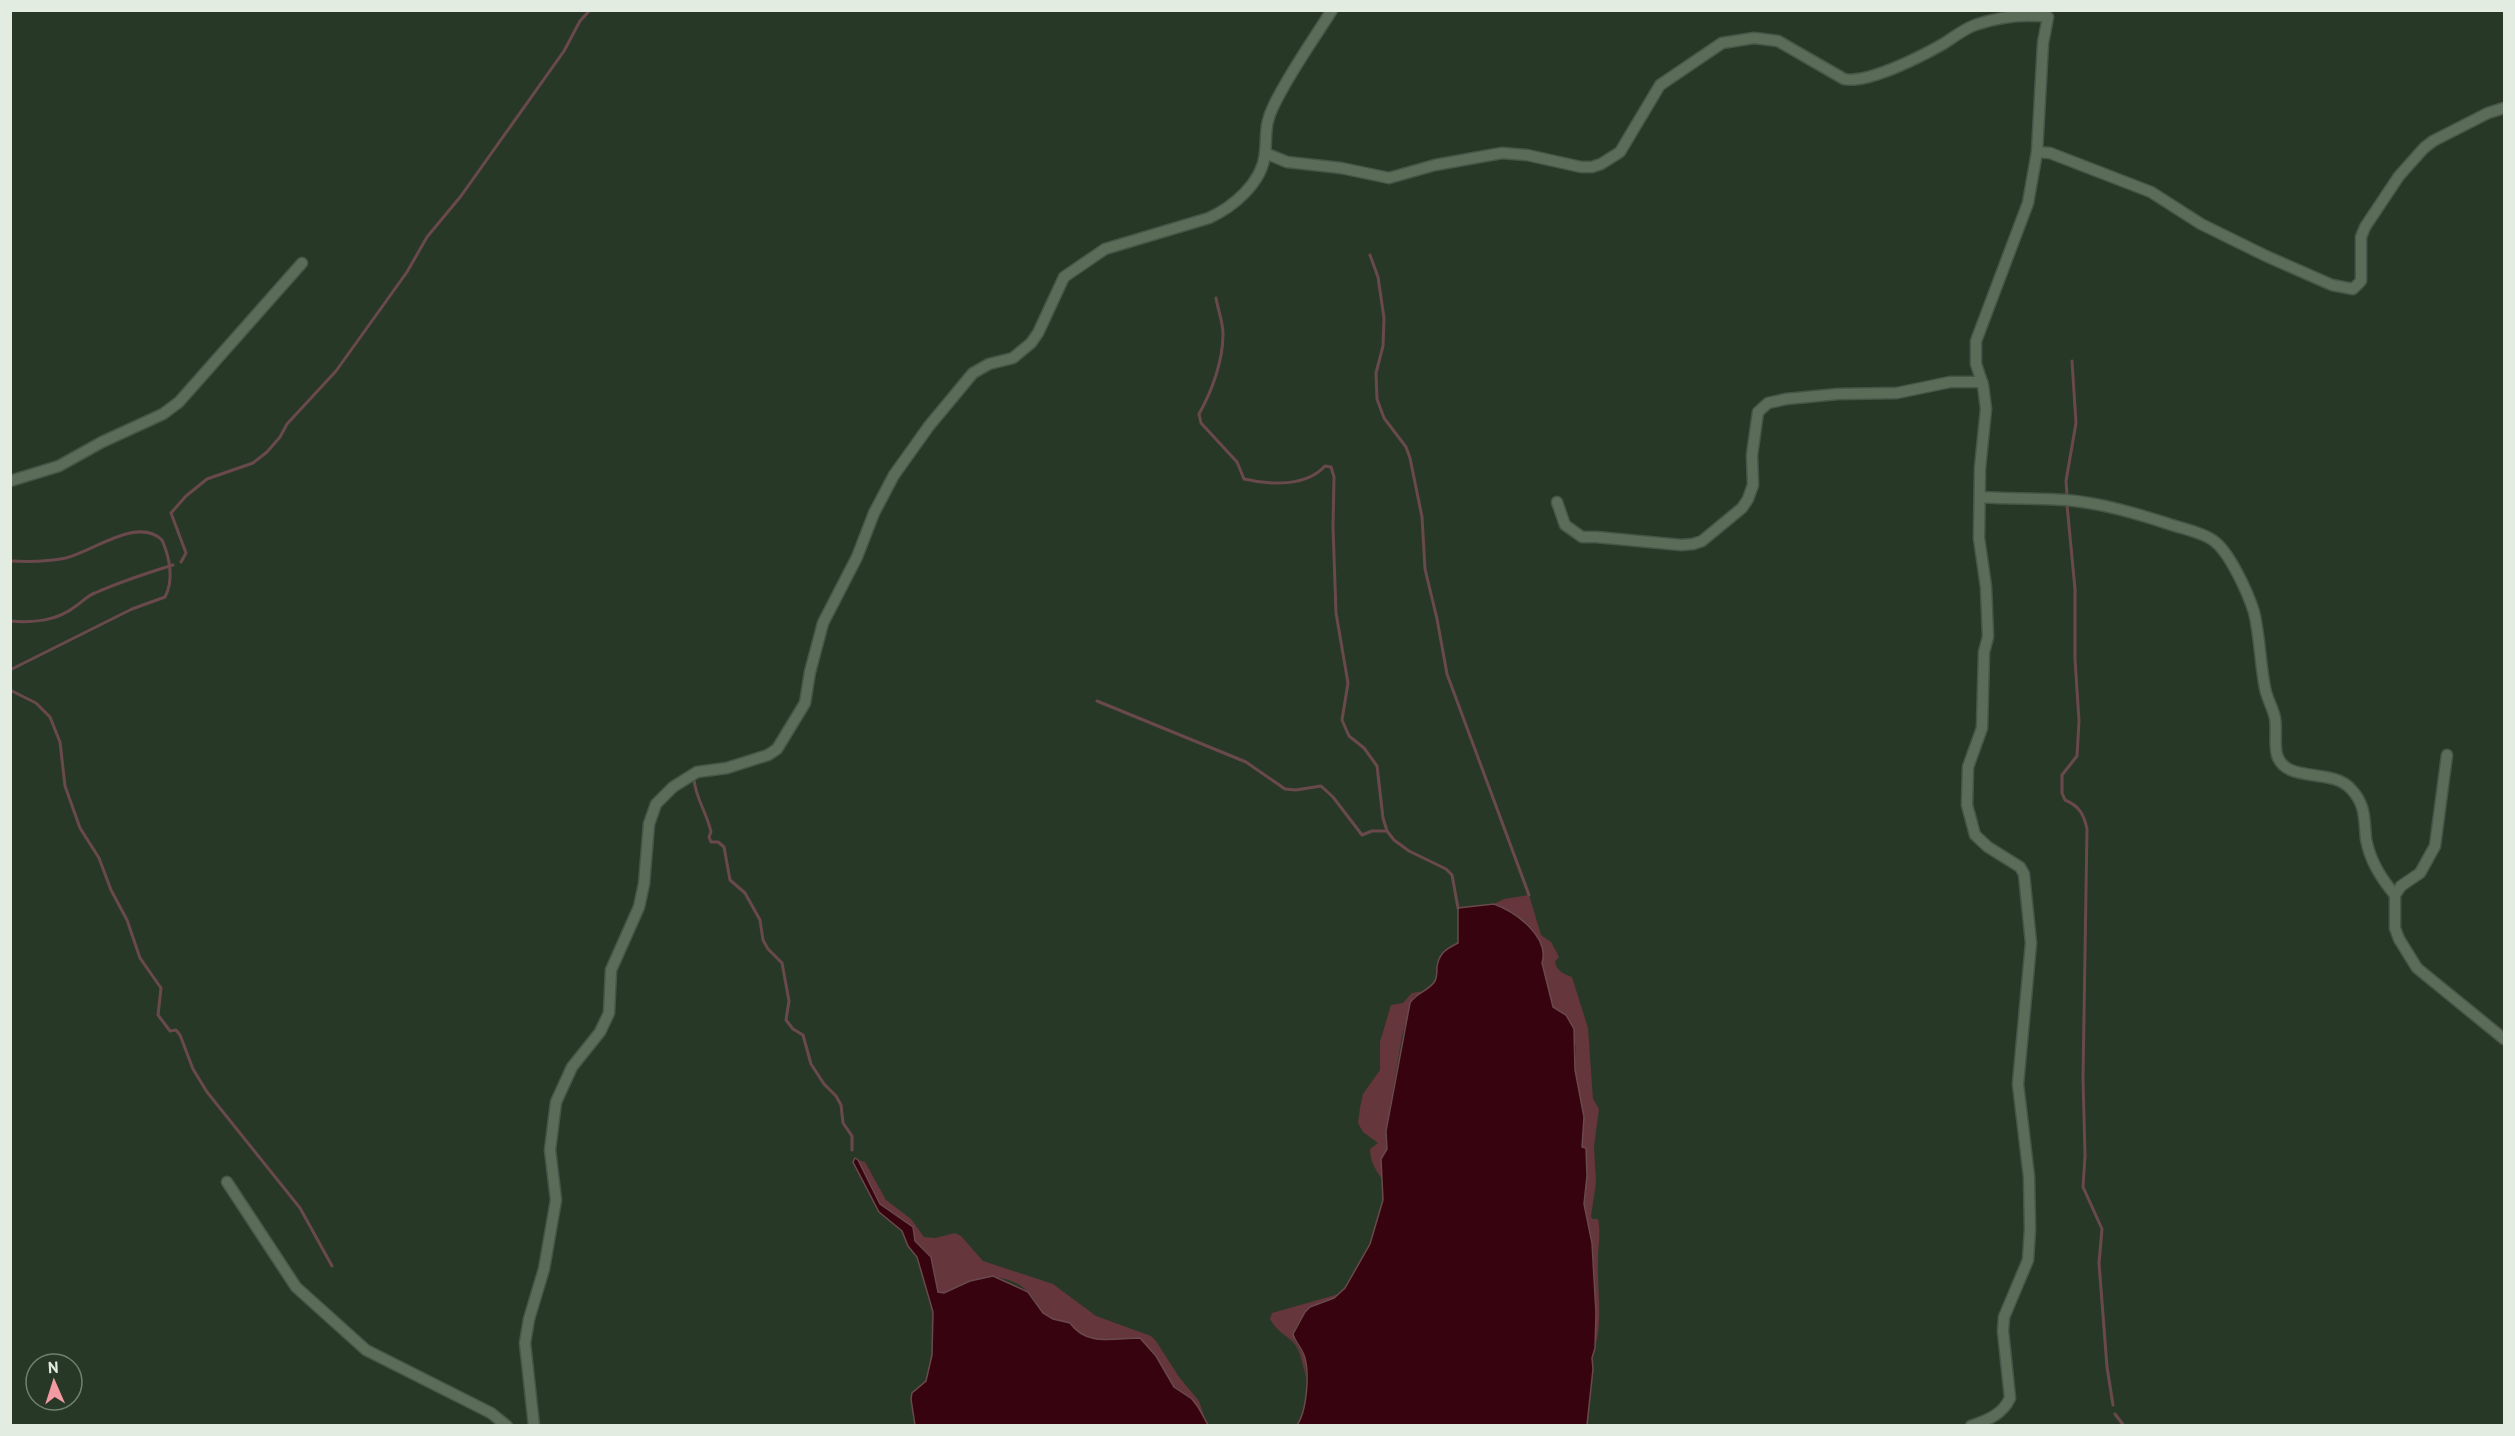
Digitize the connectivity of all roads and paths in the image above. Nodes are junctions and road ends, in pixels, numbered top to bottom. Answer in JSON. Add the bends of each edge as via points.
{"nodes":[{"id":1,"x":1332,"y":10,"type":"edge"},
{"id":2,"x":2505,"y":108,"type":"edge"},
{"id":3,"x":2037,"y":152,"type":"junction"},
{"id":4,"x":1265,"y":153,"type":"junction"},
{"id":5,"x":302,"y":263,"type":"dead end"},
{"id":6,"x":1982,"y":382,"type":"junction"},
{"id":7,"x":10,"y":481,"type":"edge"},
{"id":8,"x":1980,"y":497,"type":"junction"},
{"id":9,"x":1557,"y":502,"type":"dead end"},
{"id":10,"x":2447,"y":755,"type":"dead end"},
{"id":11,"x":2394,"y":895,"type":"junction"},
{"id":12,"x":2505,"y":1039,"type":"edge"},
{"id":13,"x":227,"y":1182,"type":"dead end"},
{"id":14,"x":1989,"y":1423,"type":"edge"},
{"id":15,"x":507,"y":1425,"type":"edge"},
{"id":16,"x":534,"y":1425,"type":"edge"},
{"id":17,"x":1971,"y":1425,"type":"edge"}],
"edges":[{"from":1,"to":4,"type":"street","via":[[1272,107],[1264,134]]},
{"from":2,"to":3,"type":"street","via":[[2433,141],[2399,176],[2365,227],[2361,237],[2361,281],[2353,289],[2332,285],[2266,256],[2201,224],[2151,192],[2050,153]]},
{"from":3,"to":4,"type":"street","via":[[2048,17],[2033,15],[1975,26],[1892,68],[1850,80],[1779,42],[1754,38],[1722,42],[1660,85],[1620,152],[1592,167],[1502,153],[1389,178],[1287,162]]},
{"from":3,"to":6,"type":"street","via":[[2028,203],[1976,341],[1976,364]]},
{"from":4,"to":16,"type":"street","via":[[1255,179],[1221,212],[1105,249],[1071,270],[1057,287],[1031,343],[1013,358],[988,364],[973,373],[929,426],[886,488],[823,623],[805,703],[777,750],[727,768],[697,772],[656,804],[649,824],[639,907],[611,970],[609,1012],[600,1032],[572,1067],[556,1102],[550,1150],[556,1200],[525,1343]]},
{"from":5,"to":7,"type":"street","via":[[179,402],[163,414],[58,466]]},
{"from":6,"to":8,"type":"street","via":[[1986,409]]},
{"from":6,"to":9,"type":"street","via":[[1950,382],[1897,393],[1838,394],[1768,403],[1758,412],[1752,455],[1753,485],[1748,499],[1714,533],[1693,544],[1582,537],[1565,525]]},
{"from":8,"to":11,"type":"street","via":[[2095,504],[2145,516],[2213,540],[2248,594],[2254,613],[2265,686],[2274,715],[2277,755],[2291,770],[2303,775],[2331,776],[2351,788],[2363,806],[2373,864]]},
{"from":8,"to":14,"type":"street","via":[[1978,538],[1986,587],[1988,637],[1984,652],[1982,728],[1968,766],[1967,805],[1975,835],[2024,874],[2031,943],[2018,1084],[2030,1186],[2028,1260],[2004,1317],[2010,1398]]},
{"from":10,"to":11,"type":"street","via":[[2432,855],[2420,873]]},
{"from":11,"to":12,"type":"street","via":[[2399,939],[2417,968]]},
{"from":13,"to":15,"type":"street","via":[[296,1287],[352,1339]]},
{"from":14,"to":17,"type":"street"}]}
